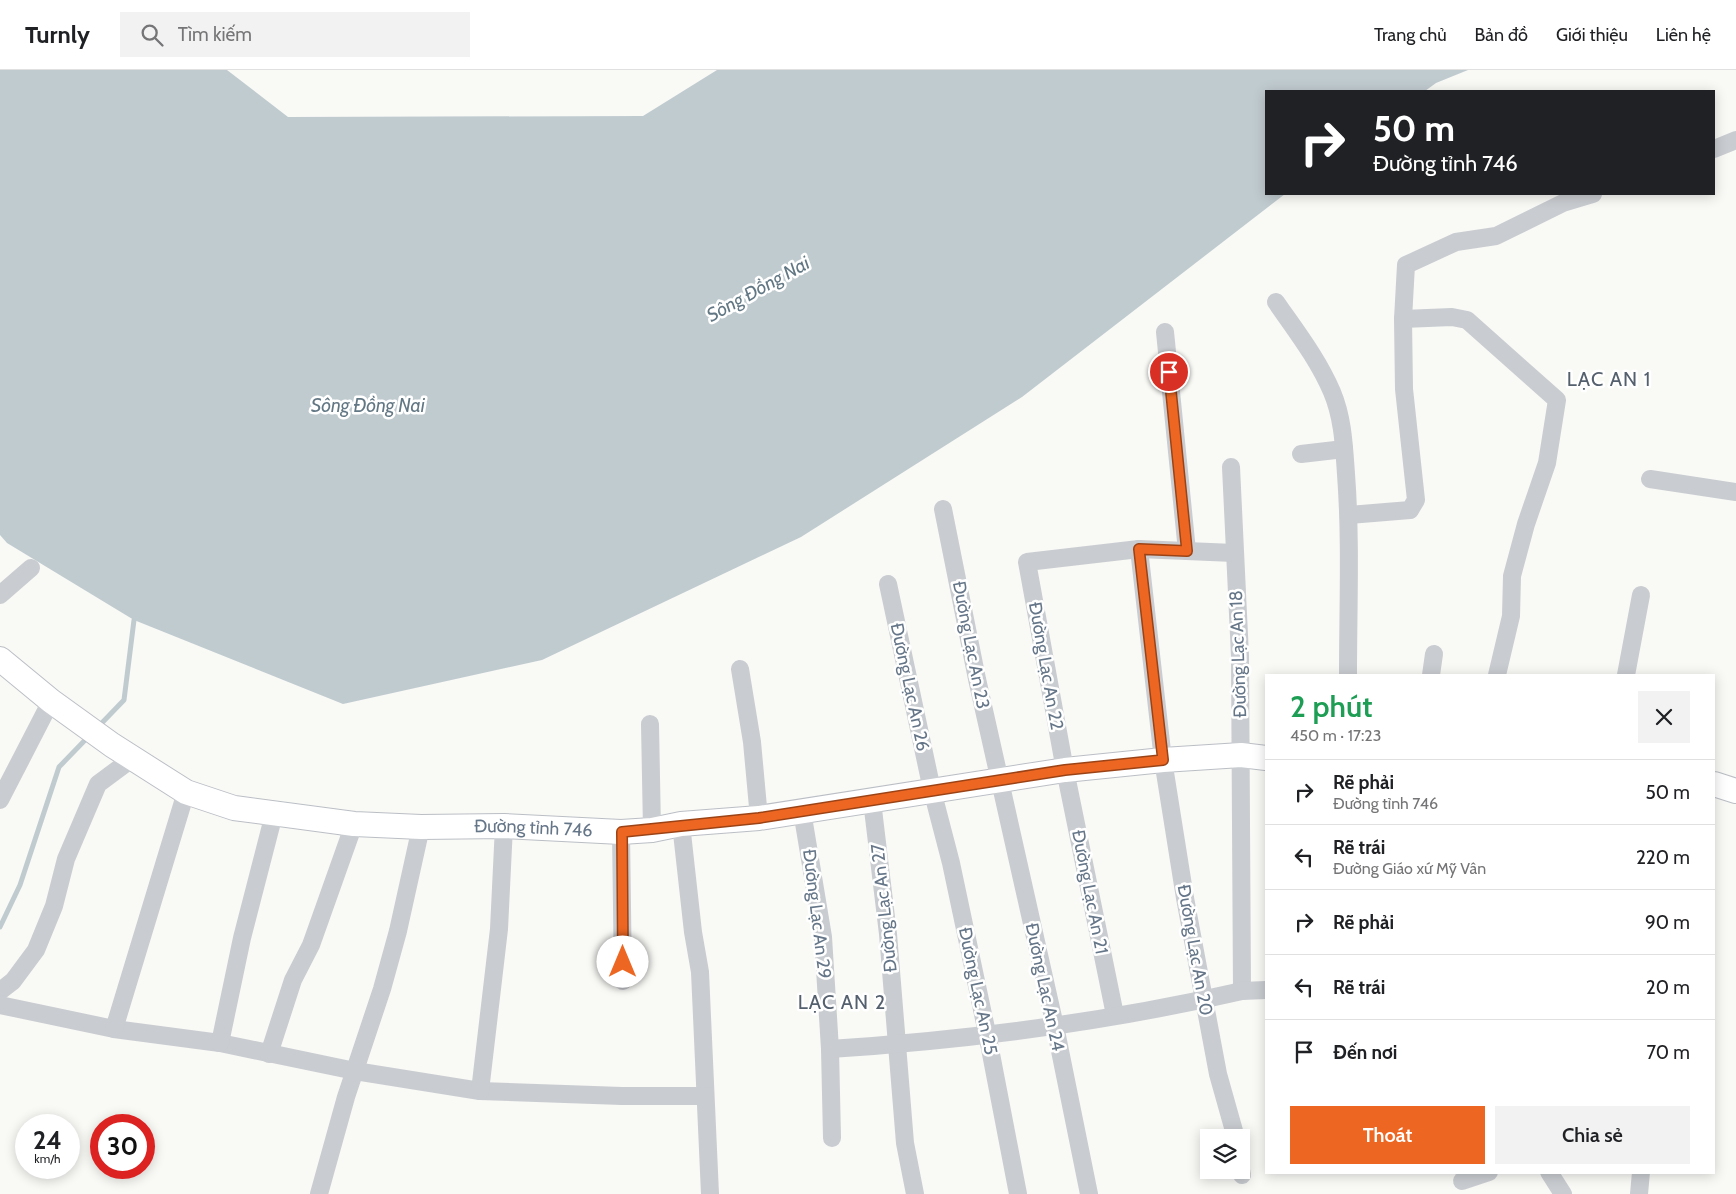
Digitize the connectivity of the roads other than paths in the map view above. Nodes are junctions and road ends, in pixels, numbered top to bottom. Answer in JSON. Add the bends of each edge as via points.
{"nodes":[{"id":1,"x":1736,"y":140,"type":"edge"},
{"id":2,"x":1715,"y":149,"type":"edge"},
{"id":3,"x":1590,"y":195,"type":"edge"},
{"id":4,"x":1276,"y":302,"type":"dead end"},
{"id":5,"x":1403,"y":319,"type":"junction"},
{"id":6,"x":1165,"y":332,"type":"dead end"},
{"id":7,"x":1344,"y":449,"type":"junction"},
{"id":8,"x":1301,"y":454,"type":"dead end"},
{"id":9,"x":1231,"y":467,"type":"dead end"},
{"id":10,"x":1650,"y":479,"type":"dead end"},
{"id":11,"x":1736,"y":492,"type":"edge"},
{"id":12,"x":943,"y":508,"type":"dead end"},
{"id":13,"x":1349,"y":516,"type":"junction"},
{"id":14,"x":1139,"y":549,"type":"junction"},
{"id":15,"x":1187,"y":551,"type":"junction"},
{"id":16,"x":1234,"y":553,"type":"junction"},
{"id":17,"x":31,"y":568,"type":"dead end"},
{"id":18,"x":888,"y":584,"type":"dead end"},
{"id":19,"x":0,"y":594,"type":"edge"},
{"id":20,"x":1641,"y":595,"type":"dead end"},
{"id":21,"x":1434,"y":654,"type":"dead end"},
{"id":22,"x":2,"y":666,"type":"edge"},
{"id":23,"x":740,"y":668,"type":"dead end"},
{"id":24,"x":1348,"y":674,"type":"edge"},
{"id":25,"x":1431,"y":674,"type":"edge"},
{"id":26,"x":1497,"y":674,"type":"edge"},
{"id":27,"x":1626,"y":674,"type":"edge"},
{"id":28,"x":58,"y":705,"type":"junction"},
{"id":29,"x":650,"y":724,"type":"dead end"},
{"id":30,"x":1241,"y":755,"type":"junction"},
{"id":31,"x":132,"y":758,"type":"junction"},
{"id":32,"x":1265,"y":758,"type":"edge"},
{"id":33,"x":1163,"y":760,"type":"junction"},
{"id":34,"x":1065,"y":770,"type":"junction"},
{"id":35,"x":999,"y":781,"type":"junction"},
{"id":36,"x":1715,"y":784,"type":"edge"},
{"id":37,"x":932,"y":790,"type":"junction"},
{"id":38,"x":1736,"y":791,"type":"edge"},
{"id":39,"x":186,"y":792,"type":"junction"},
{"id":40,"x":0,"y":800,"type":"edge"},
{"id":41,"x":872,"y":801,"type":"junction"},
{"id":42,"x":802,"y":811,"type":"junction"},
{"id":43,"x":274,"y":814,"type":"junction"},
{"id":44,"x":759,"y":818,"type":"junction"},
{"id":45,"x":354,"y":824,"type":"junction"},
{"id":46,"x":681,"y":824,"type":"junction"},
{"id":47,"x":504,"y":826,"type":"junction"},
{"id":48,"x":421,"y":827,"type":"junction"},
{"id":49,"x":652,"y":830,"type":"junction"},
{"id":50,"x":622,"y":832,"type":"junction"},
{"id":51,"x":623,"y":981,"type":"dead end"},
{"id":52,"x":1242,"y":990,"type":"junction"},
{"id":53,"x":1265,"y":990,"type":"edge"},
{"id":54,"x":0,"y":991,"type":"edge"},
{"id":55,"x":1204,"y":999,"type":"junction"},
{"id":56,"x":0,"y":1005,"type":"edge"},
{"id":57,"x":1114,"y":1015,"type":"junction"},
{"id":58,"x":1055,"y":1026,"type":"junction"},
{"id":59,"x":114,"y":1028,"type":"junction"},
{"id":60,"x":988,"y":1033,"type":"junction"},
{"id":61,"x":220,"y":1044,"type":"junction"},
{"id":62,"x":898,"y":1044,"type":"junction"},
{"id":63,"x":830,"y":1049,"type":"junction"},
{"id":64,"x":269,"y":1054,"type":"junction"},
{"id":65,"x":355,"y":1071,"type":"junction"},
{"id":66,"x":480,"y":1091,"type":"junction"},
{"id":67,"x":705,"y":1096,"type":"junction"},
{"id":68,"x":1233,"y":1129,"type":"edge"},
{"id":69,"x":832,"y":1138,"type":"dead end"},
{"id":70,"x":1483,"y":1174,"type":"edge"},
{"id":71,"x":1550,"y":1174,"type":"edge"},
{"id":72,"x":1641,"y":1174,"type":"edge"},
{"id":73,"x":1462,"y":1181,"type":"dead end"},
{"id":74,"x":319,"y":1194,"type":"edge"},
{"id":75,"x":710,"y":1194,"type":"edge"},
{"id":76,"x":915,"y":1194,"type":"edge"},
{"id":77,"x":1018,"y":1194,"type":"edge"},
{"id":78,"x":1088,"y":1194,"type":"edge"},
{"id":79,"x":1563,"y":1194,"type":"edge"},
{"id":80,"x":1639,"y":1194,"type":"edge"}],
"edges":[{"from":1,"to":2,"type":"street"},
{"from":3,"to":5,"type":"street","via":[[1563,203],[1496,236],[1456,242],[1408,264]]},
{"from":4,"to":7,"type":"street","via":[[1319,365],[1333,393],[1342,423]]},
{"from":5,"to":13,"type":"street","via":[[1404,389],[1416,500],[1410,510]]},
{"from":5,"to":26,"type":"street","via":[[1452,317],[1467,320],[1557,400],[1547,463],[1512,576],[1512,616]]},
{"from":6,"to":15,"type":"street"},
{"from":7,"to":8,"type":"street"},
{"from":7,"to":13,"type":"street"},
{"from":9,"to":16,"type":"street","name":"Đường Lạc An 18"},
{"from":10,"to":11,"type":"street"},
{"from":12,"to":35,"type":"street","name":"Đường Lạc An 23"},
{"from":13,"to":24,"type":"street"},
{"from":14,"to":15,"type":"street"},
{"from":14,"to":33,"type":"street","name":"Đường Lạc An 20"},
{"from":14,"to":34,"type":"street","name":"Đường Lạc An 22","via":[[1027,562]]},
{"from":15,"to":16,"type":"street"},
{"from":16,"to":30,"type":"street","name":"Đường Lạc An 18"},
{"from":17,"to":19,"type":"street"},
{"from":18,"to":37,"type":"street","name":"Đường Lạc An 26"},
{"from":20,"to":27,"type":"street"},
{"from":21,"to":25,"type":"street"},
{"from":22,"to":28,"type":"main road"},
{"from":23,"to":44,"type":"street","via":[[752,742]]},
{"from":28,"to":31,"type":"main road","name":"Đường tỉnh 746"},
{"from":28,"to":40,"type":"street"},
{"from":29,"to":49,"type":"street"},
{"from":30,"to":32,"type":"main road","name":"Đường tỉnh 746"},
{"from":30,"to":33,"type":"main road","name":"Đường tỉnh 746"},
{"from":30,"to":52,"type":"street","name":"Đường Lạc An 18"},
{"from":31,"to":39,"type":"main road","name":"Đường tỉnh 746"},
{"from":31,"to":54,"type":"street","via":[[98,784],[66,859],[54,906],[36,950],[13,981]]},
{"from":33,"to":34,"type":"main road","name":"Đường tỉnh 746"},
{"from":33,"to":55,"type":"street","name":"Đường Lạc An 20"},
{"from":34,"to":35,"type":"main road","name":"Đường tỉnh 746"},
{"from":34,"to":57,"type":"street","name":"Đường Lạc An 21"},
{"from":35,"to":37,"type":"main road","name":"Đường tỉnh 746"},
{"from":35,"to":58,"type":"street","name":"Đường Lạc An 24"},
{"from":36,"to":38,"type":"main road"},
{"from":37,"to":41,"type":"main road","name":"Đường tỉnh 746"},
{"from":37,"to":60,"type":"street","name":"Đường Lạc An 25"},
{"from":39,"to":43,"type":"main road","name":"Đường tỉnh 746","via":[[234,808]]},
{"from":39,"to":59,"type":"street"},
{"from":41,"to":42,"type":"main road","name":"Đường tỉnh 746"},
{"from":41,"to":62,"type":"street","name":"Đường Lạc An 27"},
{"from":42,"to":44,"type":"main road","name":"Đường tỉnh 746"},
{"from":42,"to":63,"type":"street","name":"Đường Lạc An 29","via":[[823,937]]},
{"from":43,"to":45,"type":"main road","name":"Đường tỉnh 746"},
{"from":43,"to":61,"type":"street","via":[[242,938]]},
{"from":44,"to":46,"type":"main road","name":"Đường tỉnh 746"},
{"from":45,"to":48,"type":"main road","name":"Đường tỉnh 746"},
{"from":45,"to":64,"type":"street","via":[[311,945],[293,980]]},
{"from":46,"to":49,"type":"main road","name":"Đường tỉnh 746"},
{"from":46,"to":67,"type":"street","via":[[700,972]]},
{"from":47,"to":48,"type":"main road","name":"Đường tỉnh 746"},
{"from":47,"to":50,"type":"main road","name":"Đường tỉnh 746"},
{"from":47,"to":66,"type":"street","via":[[499,929]]},
{"from":48,"to":65,"type":"street","via":[[398,930]]},
{"from":49,"to":50,"type":"main road","name":"Đường tỉnh 746"},
{"from":50,"to":51,"type":"street"},
{"from":52,"to":53,"type":"street"},
{"from":52,"to":55,"type":"street"},
{"from":55,"to":57,"type":"street"},
{"from":55,"to":68,"type":"street","name":"Đường Lạc An 20","via":[[1218,1074]]},
{"from":56,"to":59,"type":"street"},
{"from":57,"to":58,"type":"street"},
{"from":58,"to":60,"type":"street"},
{"from":58,"to":78,"type":"street","name":"Đường Lạc An 24"},
{"from":59,"to":61,"type":"street"},
{"from":60,"to":62,"type":"street"},
{"from":60,"to":77,"type":"street","name":"Đường Lạc An 25"},
{"from":61,"to":64,"type":"street"},
{"from":62,"to":63,"type":"street"},
{"from":62,"to":76,"type":"street","name":"Đường Lạc An 27","via":[[905,1143]]},
{"from":63,"to":69,"type":"street","name":"Đường Lạc An 29"},
{"from":64,"to":65,"type":"street"},
{"from":65,"to":66,"type":"street"},
{"from":65,"to":74,"type":"street"},
{"from":66,"to":67,"type":"street"},
{"from":67,"to":75,"type":"street"},
{"from":70,"to":73,"type":"street"},
{"from":71,"to":79,"type":"street"},
{"from":72,"to":80,"type":"street"}]}
